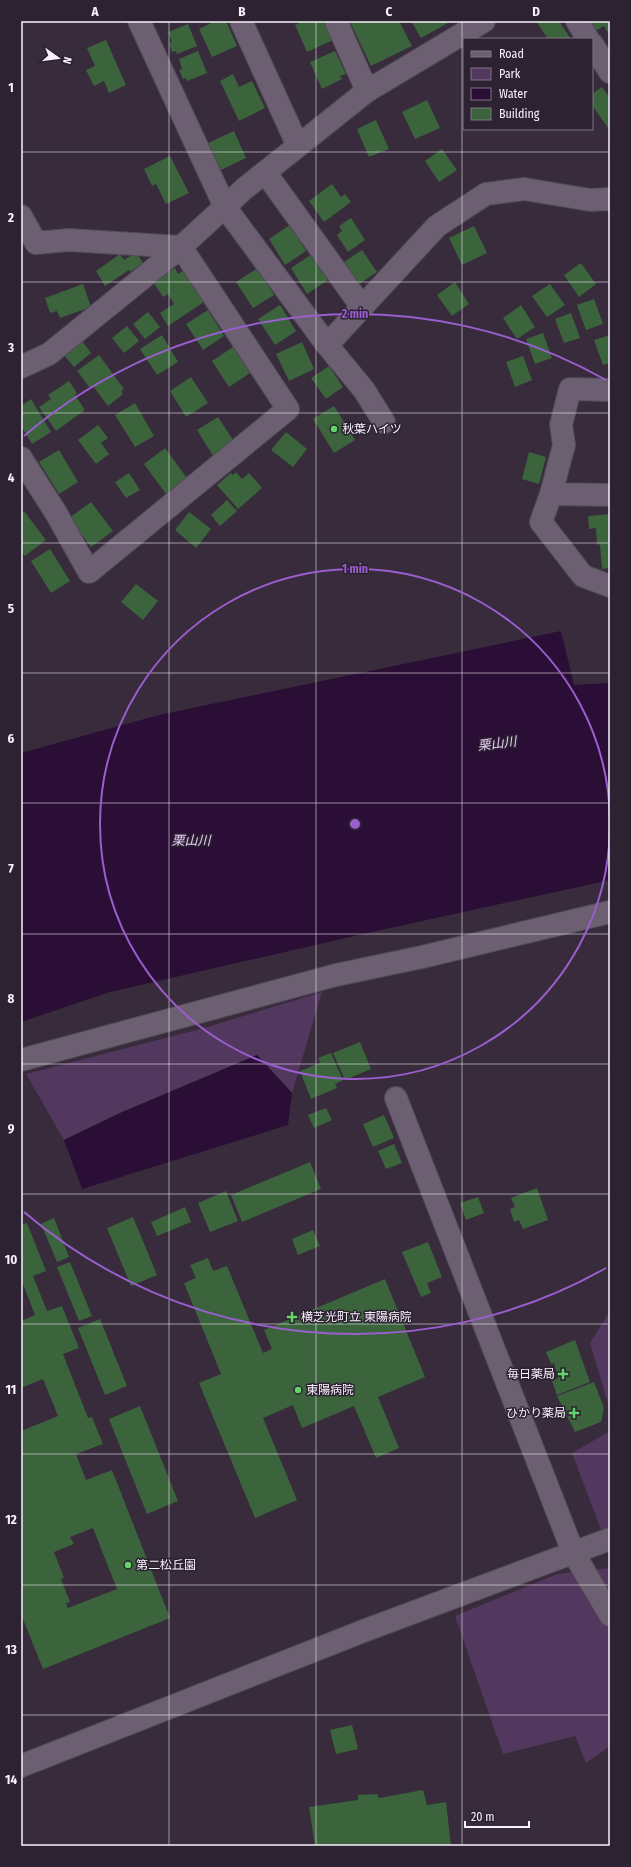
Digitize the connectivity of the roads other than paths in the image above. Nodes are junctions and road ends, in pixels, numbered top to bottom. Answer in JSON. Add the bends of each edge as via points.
{"nodes":[{"id":1,"x":138,"y":21,"type":"edge"},
{"id":2,"x":241,"y":21,"type":"edge"},
{"id":3,"x":336,"y":21,"type":"edge"},
{"id":4,"x":576,"y":21,"type":"edge"},
{"id":5,"x":481,"y":22,"type":"edge"},
{"id":6,"x":587,"y":38,"type":"edge"},
{"id":7,"x":593,"y":46,"type":"edge"},
{"id":8,"x":610,"y":72,"type":"edge"},
{"id":9,"x":367,"y":91,"type":"junction"},
{"id":10,"x":298,"y":146,"type":"junction"},
{"id":11,"x":265,"y":172,"type":"junction"},
{"id":12,"x":610,"y":199,"type":"edge"},
{"id":13,"x":225,"y":207,"type":"junction"},
{"id":14,"x":21,"y":216,"type":"edge"},
{"id":15,"x":181,"y":247,"type":"junction"},
{"id":16,"x":362,"y":307,"type":"junction"},
{"id":17,"x":327,"y":345,"type":"junction"},
{"id":18,"x":21,"y":367,"type":"edge"},
{"id":19,"x":610,"y":390,"type":"edge"},
{"id":20,"x":384,"y":422,"type":"dead end"},
{"id":21,"x":21,"y":458,"type":"edge"},
{"id":22,"x":551,"y":494,"type":"junction"},
{"id":23,"x":610,"y":495,"type":"edge"},
{"id":24,"x":610,"y":586,"type":"edge"},
{"id":25,"x":610,"y":912,"type":"edge"},
{"id":26,"x":21,"y":1060,"type":"edge"},
{"id":27,"x":396,"y":1098,"type":"dead end"},
{"id":28,"x":610,"y":1539,"type":"edge"},
{"id":29,"x":573,"y":1552,"type":"junction"},
{"id":30,"x":610,"y":1615,"type":"edge"},
{"id":31,"x":21,"y":1766,"type":"edge"}],
"edges":[{"from":1,"to":13,"type":"street"},
{"from":2,"to":10,"type":"street"},
{"from":3,"to":9,"type":"street"},
{"from":4,"to":6,"type":"street"},
{"from":5,"to":9,"type":"street"},
{"from":7,"to":8,"type":"street"},
{"from":9,"to":10,"type":"street"},
{"from":10,"to":11,"type":"street"},
{"from":11,"to":13,"type":"street"},
{"from":11,"to":16,"type":"street"},
{"from":12,"to":16,"type":"street","via":[[590,200],[524,189],[486,194],[438,226]]},
{"from":13,"to":15,"type":"street"},
{"from":13,"to":17,"type":"street"},
{"from":14,"to":15,"type":"street","via":[[36,244],[69,240]]},
{"from":15,"to":18,"type":"street","via":[[49,354]]},
{"from":15,"to":21,"type":"street","via":[[288,409],[89,572]]},
{"from":16,"to":17,"type":"street"},
{"from":17,"to":20,"type":"street","via":[[364,390]]},
{"from":19,"to":22,"type":"street","via":[[570,388],[561,425],[564,445]]},
{"from":22,"to":23,"type":"street"},
{"from":22,"to":24,"type":"street","via":[[541,522],[583,576]]},
{"from":25,"to":26,"type":"street","via":[[336,975]]},
{"from":27,"to":29,"type":"street"},
{"from":28,"to":29,"type":"street"},
{"from":29,"to":30,"type":"street"},
{"from":29,"to":31,"type":"street","via":[[366,1630]]}]}
